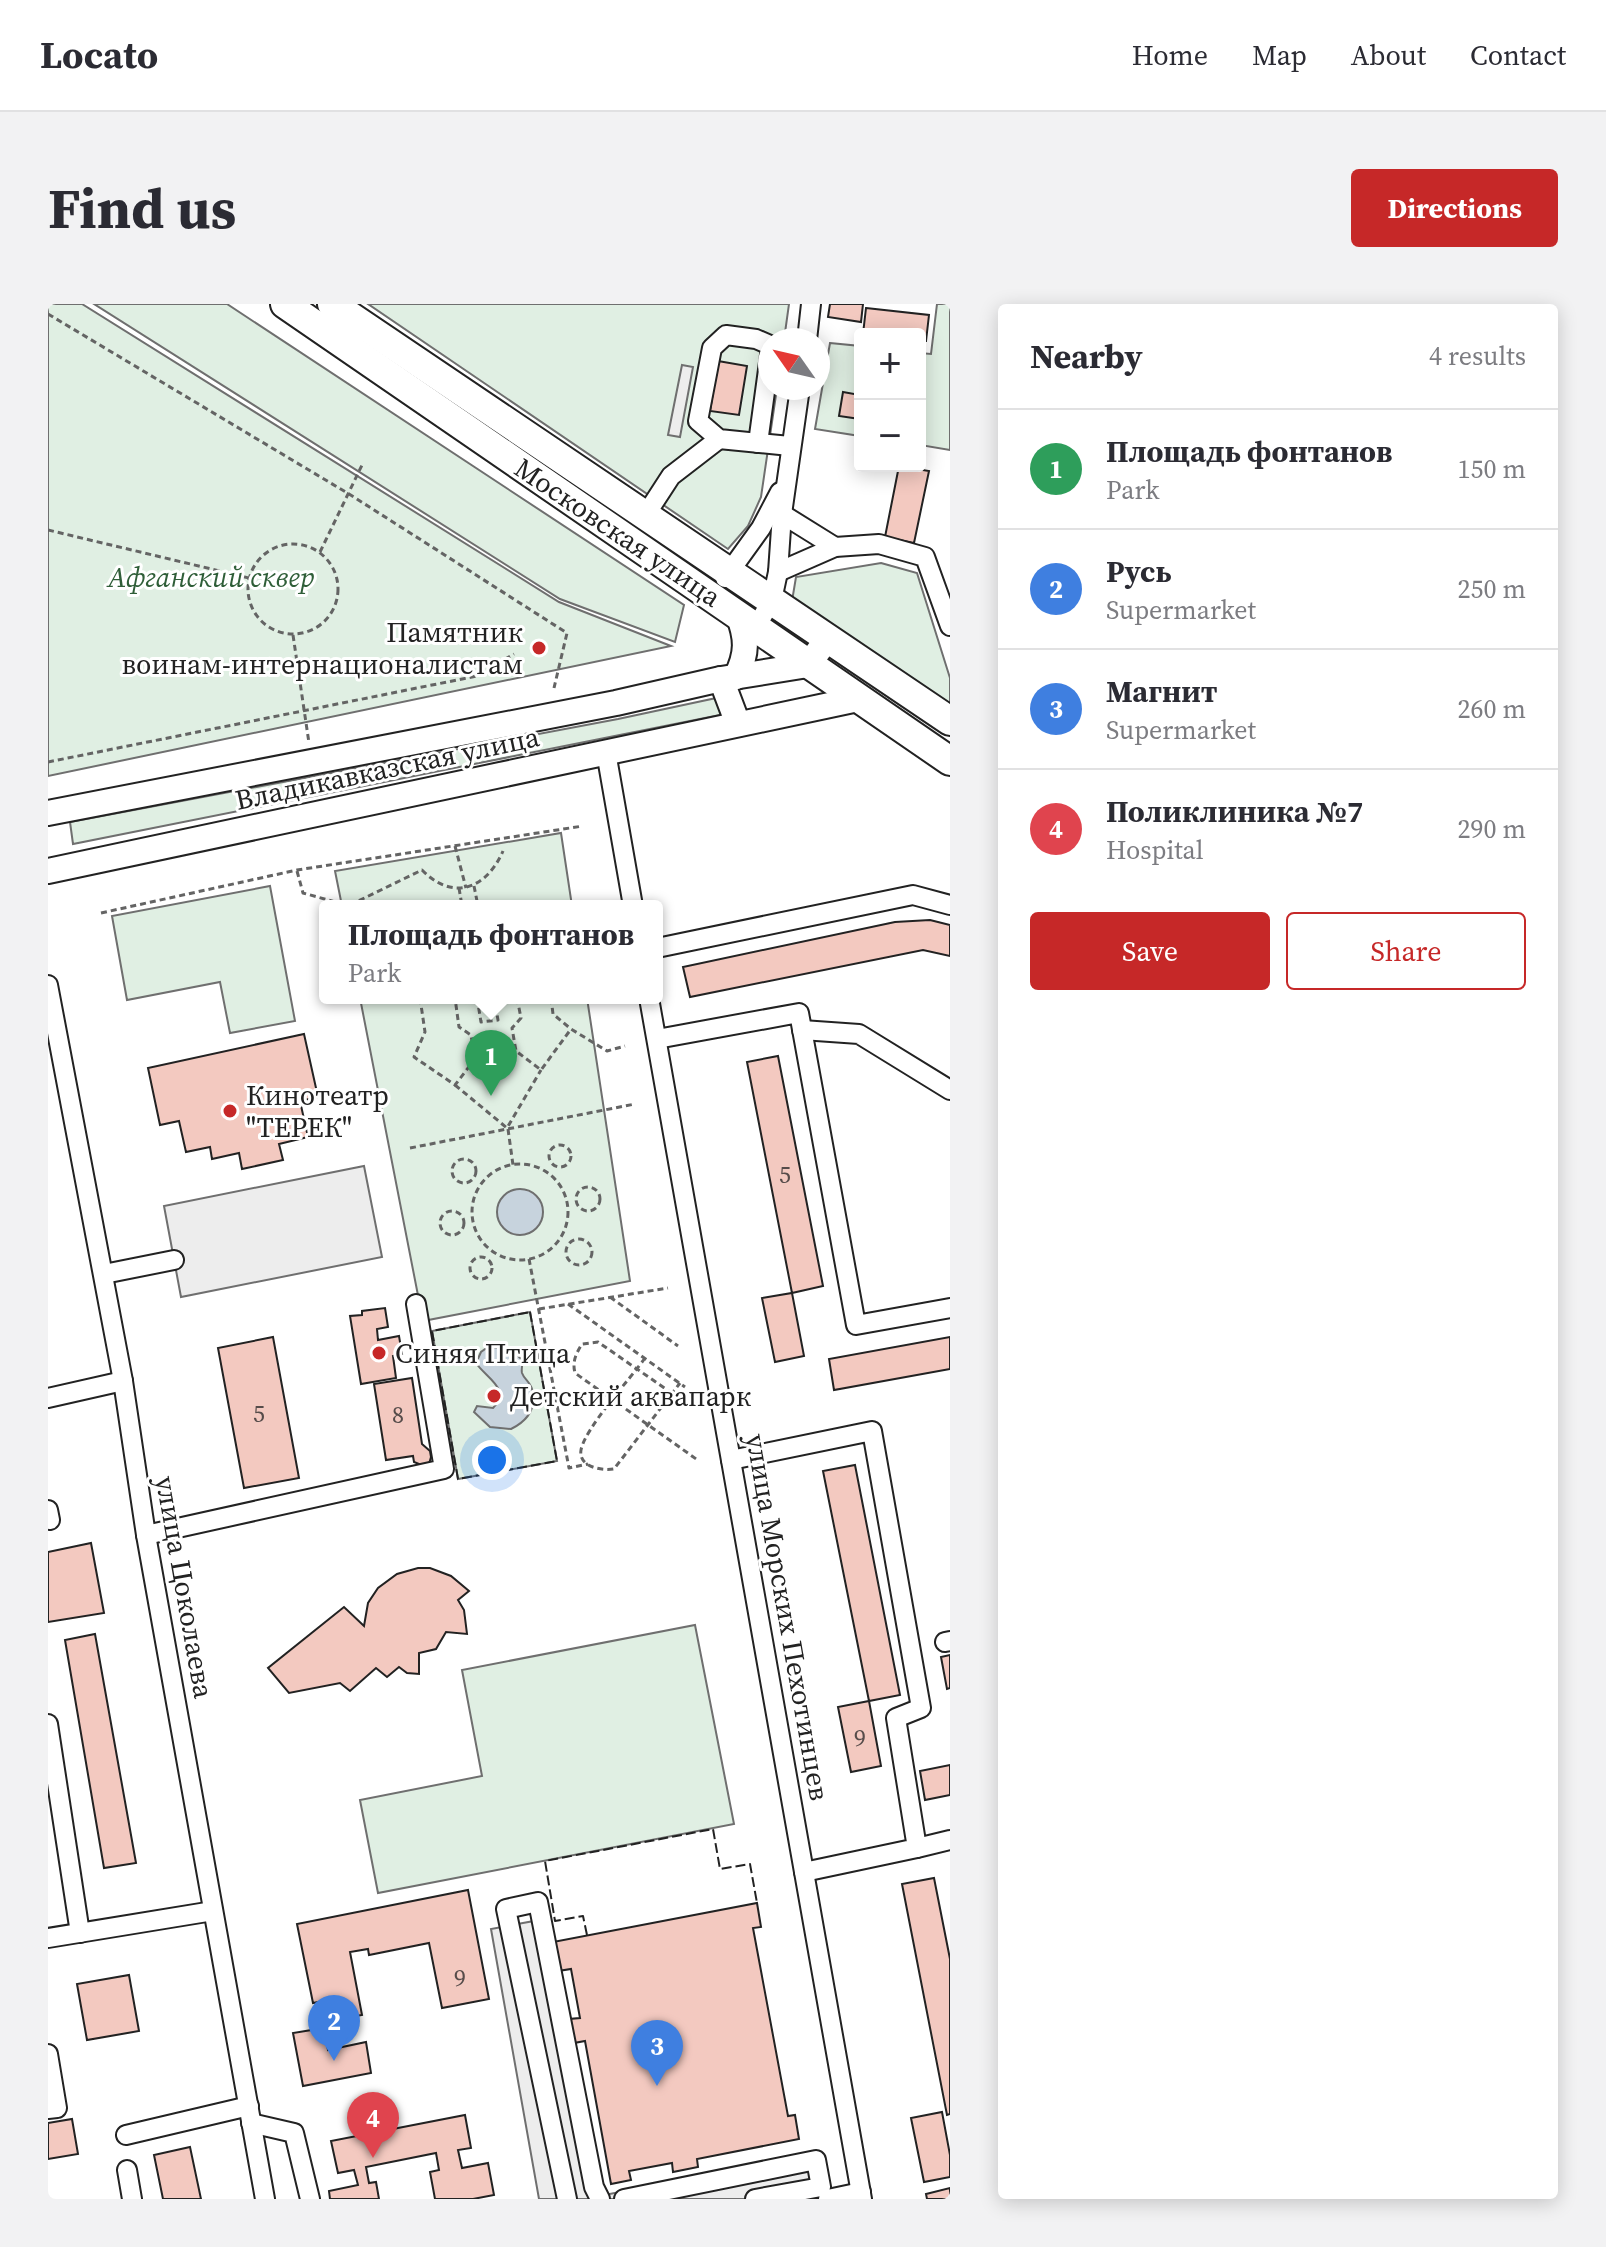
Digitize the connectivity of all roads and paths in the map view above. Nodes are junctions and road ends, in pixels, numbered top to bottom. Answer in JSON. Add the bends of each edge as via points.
{"nodes":[{"id":1,"x":285,"y":304,"type":"edge"},
{"id":2,"x":332,"y":304,"type":"edge"},
{"id":3,"x":811,"y":304,"type":"edge"},
{"id":4,"x":48,"y":314,"type":"edge"},
{"id":5,"x":808,"y":328,"type":"edge"},
{"id":6,"x":758,"y":340,"type":"edge"},
{"id":7,"x":764,"y":400,"type":"edge"},
{"id":8,"x":798,"y":400,"type":"edge"},
{"id":9,"x":719,"y":439,"type":"junction"},
{"id":10,"x":758,"y":443,"type":"junction"},
{"id":11,"x":790,"y":446,"type":"junction"},
{"id":12,"x":363,"y":463,"type":"dead end"},
{"id":13,"x":786,"y":479,"type":"junction"},
{"id":14,"x":349,"y":494,"type":"junction"},
{"id":15,"x":782,"y":514,"type":"junction"},
{"id":16,"x":645,"y":516,"type":"junction"},
{"id":17,"x":48,"y":530,"type":"edge"},
{"id":18,"x":835,"y":547,"type":"junction"},
{"id":19,"x":320,"y":552,"type":"junction"},
{"id":20,"x":728,"y":571,"type":"junction"},
{"id":21,"x":778,"y":572,"type":"junction"},
{"id":22,"x":249,"y":578,"type":"junction"},
{"id":23,"x":772,"y":600,"type":"junction"},
{"id":24,"x":739,"y":615,"type":"junction"},
{"id":25,"x":949,"y":620,"type":"edge"},
{"id":26,"x":293,"y":635,"type":"junction"},
{"id":27,"x":828,"y":638,"type":"junction"},
{"id":28,"x":514,"y":654,"type":"dead end"},
{"id":29,"x":808,"y":665,"type":"junction"},
{"id":30,"x":729,"y":678,"type":"junction"},
{"id":31,"x":554,"y":688,"type":"dead end"},
{"id":32,"x":858,"y":699,"type":"junction"},
{"id":33,"x":304,"y":711,"type":"junction"},
{"id":34,"x":950,"y":721,"type":"edge"},
{"id":35,"x":738,"y":724,"type":"junction"},
{"id":36,"x":309,"y":745,"type":"dead end"},
{"id":37,"x":606,"y":752,"type":"junction"},
{"id":38,"x":48,"y":760,"type":"edge"},
{"id":39,"x":950,"y":761,"type":"edge"},
{"id":40,"x":48,"y":813,"type":"edge"},
{"id":41,"x":583,"y":826,"type":"dead end"},
{"id":42,"x":455,"y":845,"type":"junction"},
{"id":43,"x":503,"y":851,"type":"dead end"},
{"id":44,"x":297,"y":870,"type":"junction"},
{"id":45,"x":48,"y":871,"type":"edge"},
{"id":46,"x":474,"y":885,"type":"junction"},
{"id":47,"x":459,"y":888,"type":"junction"},
{"id":48,"x":466,"y":888,"type":"junction"},
{"id":49,"x":328,"y":900,"type":"edge"},
{"id":50,"x":362,"y":900,"type":"edge"},
{"id":51,"x":461,"y":900,"type":"edge"},
{"id":52,"x":477,"y":900,"type":"edge"},
{"id":53,"x":632,"y":900,"type":"edge"},
{"id":54,"x":950,"y":905,"type":"edge"},
{"id":55,"x":101,"y":913,"type":"dead end"},
{"id":56,"x":663,"y":947,"type":"edge"},
{"id":57,"x":48,"y":985,"type":"edge"},
{"id":58,"x":421,"y":1004,"type":"edge"},
{"id":59,"x":456,"y":1004,"type":"edge"},
{"id":60,"x":478,"y":1004,"type":"edge"},
{"id":61,"x":495,"y":1004,"type":"edge"},
{"id":62,"x":518,"y":1004,"type":"edge"},
{"id":63,"x":552,"y":1004,"type":"edge"},
{"id":64,"x":650,"y":1004,"type":"edge"},
{"id":65,"x":571,"y":1029,"type":"junction"},
{"id":66,"x":802,"y":1030,"type":"junction"},
{"id":67,"x":657,"y":1039,"type":"junction"},
{"id":68,"x":625,"y":1046,"type":"dead end"},
{"id":69,"x":541,"y":1070,"type":"junction"},
{"id":70,"x":455,"y":1085,"type":"junction"},
{"id":71,"x":950,"y":1090,"type":"edge"},
{"id":72,"x":635,"y":1104,"type":"dead end"},
{"id":73,"x":507,"y":1128,"type":"junction"},
{"id":74,"x":410,"y":1148,"type":"dead end"},
{"id":75,"x":513,"y":1165,"type":"junction"},
{"id":76,"x":553,"y":1165,"type":"junction"},
{"id":77,"x":547,"y":1172,"type":"junction"},
{"id":78,"x":474,"y":1177,"type":"junction"},
{"id":79,"x":481,"y":1183,"type":"junction"},
{"id":80,"x":576,"y":1200,"type":"junction"},
{"id":81,"x":567,"y":1201,"type":"junction"},
{"id":82,"x":473,"y":1218,"type":"junction"},
{"id":83,"x":464,"y":1221,"type":"junction"},
{"id":84,"x":559,"y":1240,"type":"junction"},
{"id":85,"x":568,"y":1246,"type":"junction"},
{"id":86,"x":493,"y":1251,"type":"junction"},
{"id":87,"x":488,"y":1259,"type":"junction"},
{"id":88,"x":529,"y":1259,"type":"junction"},
{"id":89,"x":174,"y":1260,"type":"dead end"},
{"id":90,"x":104,"y":1274,"type":"junction"},
{"id":91,"x":668,"y":1288,"type":"dead end"},
{"id":92,"x":609,"y":1297,"type":"junction"},
{"id":93,"x":416,"y":1304,"type":"dead end"},
{"id":94,"x":568,"y":1304,"type":"junction"},
{"id":95,"x":950,"y":1308,"type":"edge"},
{"id":96,"x":539,"y":1309,"type":"junction"},
{"id":97,"x":678,"y":1346,"type":"dead end"},
{"id":98,"x":645,"y":1358,"type":"junction"},
{"id":99,"x":637,"y":1369,"type":"junction"},
{"id":100,"x":123,"y":1381,"type":"junction"},
{"id":101,"x":680,"y":1383,"type":"junction"},
{"id":102,"x":685,"y":1387,"type":"dead end"},
{"id":103,"x":672,"y":1393,"type":"junction"},
{"id":104,"x":48,"y":1398,"type":"edge"},
{"id":105,"x":614,"y":1400,"type":"junction"},
{"id":106,"x":689,"y":1405,"type":"dead end"},
{"id":107,"x":649,"y":1425,"type":"junction"},
{"id":108,"x":731,"y":1460,"type":"junction"},
{"id":109,"x":699,"y":1461,"type":"dead end"},
{"id":110,"x":588,"y":1464,"type":"junction"},
{"id":111,"x":146,"y":1535,"type":"junction"},
{"id":112,"x":48,"y":1724,"type":"edge"},
{"id":113,"x":950,"y":1840,"type":"edge"},
{"id":114,"x":917,"y":1848,"type":"junction"},
{"id":115,"x":57,"y":1850,"type":"edge"},
{"id":116,"x":804,"y":1872,"type":"junction"},
{"id":117,"x":213,"y":1911,"type":"junction"},
{"id":118,"x":80,"y":1933,"type":"junction"},
{"id":119,"x":48,"y":1938,"type":"edge"},
{"id":120,"x":48,"y":2054,"type":"edge"},
{"id":121,"x":48,"y":2109,"type":"edge"},
{"id":122,"x":250,"y":2114,"type":"junction"},
{"id":123,"x":126,"y":2135,"type":"dead end"},
{"id":124,"x":127,"y":2170,"type":"dead end"},
{"id":125,"x":824,"y":2195,"type":"edge"},
{"id":126,"x":862,"y":2196,"type":"edge"},
{"id":127,"x":132,"y":2199,"type":"edge"},
{"id":128,"x":265,"y":2199,"type":"edge"},
{"id":129,"x":310,"y":2199,"type":"edge"},
{"id":130,"x":567,"y":2199,"type":"edge"},
{"id":131,"x":600,"y":2199,"type":"edge"},
{"id":132,"x":624,"y":2199,"type":"edge"},
{"id":133,"x":755,"y":2199,"type":"edge"}],
"edges":[{"from":1,"to":24,"type":"highway","name":"Московская улица"},
{"from":2,"to":16,"type":"highway","name":"Московская улица"},
{"from":3,"to":5,"type":"street"},
{"from":4,"to":14,"type":"path"},
{"from":6,"to":9,"type":"street","via":[[726,335],[712,348],[698,421]]},
{"from":7,"to":10,"type":"street"},
{"from":8,"to":11,"type":"street"},
{"from":9,"to":10,"type":"street"},
{"from":9,"to":16,"type":"street","via":[[671,476]]},
{"from":10,"to":11,"type":"street"},
{"from":11,"to":13,"type":"street"},
{"from":12,"to":14,"type":"path"},
{"from":13,"to":15,"type":"street"},
{"from":13,"to":20,"type":"street","via":[[761,528]]},
{"from":14,"to":19,"type":"path"},
{"from":14,"to":31,"type":"path","via":[[567,633]]},
{"from":15,"to":18,"type":"street"},
{"from":15,"to":21,"type":"street"},
{"from":16,"to":20,"type":"highway","name":"Московская улица"},
{"from":17,"to":22,"type":"path"},
{"from":18,"to":21,"type":"street"},
{"from":18,"to":25,"type":"street","via":[[879,544],[925,557]]},
{"from":19,"to":22,"type":"path","via":[[303,544],[283,544],[256,562]]},
{"from":19,"to":26,"type":"path","via":[[337,573],[339,596],[330,616],[314,630]]},
{"from":20,"to":23,"type":"highway","name":"Московская улица"},
{"from":20,"to":24,"type":"street","via":[[722,585]]},
{"from":21,"to":23,"type":"street"},
{"from":22,"to":26,"type":"path","via":[[249,602],[256,616],[270,628]]},
{"from":23,"to":24,"type":"street"},
{"from":23,"to":27,"type":"highway","name":"Московская улица"},
{"from":24,"to":29,"type":"highway","name":"Московская улица"},
{"from":24,"to":30,"type":"main road","via":[[747,642],[744,662]]},
{"from":26,"to":33,"type":"path"},
{"from":27,"to":29,"type":"main road"},
{"from":27,"to":34,"type":"highway","name":"Московская улица"},
{"from":28,"to":33,"type":"path","via":[[477,676]]},
{"from":29,"to":30,"type":"main road","name":"Владикавказская улица"},
{"from":29,"to":32,"type":"highway","name":"Московская улица"},
{"from":30,"to":35,"type":"main road"},
{"from":30,"to":40,"type":"main road","name":"Владикавказская улица"},
{"from":32,"to":35,"type":"main road","name":"Владикавказская улица"},
{"from":32,"to":39,"type":"highway","name":"Московская улица"},
{"from":33,"to":36,"type":"path"},
{"from":33,"to":38,"type":"path"},
{"from":35,"to":37,"type":"main road","name":"Владикавказская улица"},
{"from":37,"to":45,"type":"main road","name":"Владикавказская улица"},
{"from":37,"to":53,"type":"street"},
{"from":41,"to":42,"type":"path"},
{"from":42,"to":44,"type":"path"},
{"from":42,"to":48,"type":"path"},
{"from":43,"to":46,"type":"path","via":[[490,873]]},
{"from":44,"to":49,"type":"path","via":[[303,893]]},
{"from":44,"to":55,"type":"path"},
{"from":46,"to":48,"type":"path"},
{"from":46,"to":52,"type":"path"},
{"from":47,"to":48,"type":"path"},
{"from":47,"to":50,"type":"path","via":[[434,881],[422,870]]},
{"from":47,"to":51,"type":"path"},
{"from":54,"to":56,"type":"street","via":[[913,895]]},
{"from":57,"to":90,"type":"street","name":"улица Цоколаева"},
{"from":58,"to":70,"type":"path","via":[[425,1032],[414,1057]]},
{"from":59,"to":70,"type":"path","via":[[459,1027],[471,1035],[475,1059]]},
{"from":60,"to":61,"type":"path","via":[[481,1022],[498,1020]]},
{"from":62,"to":69,"type":"path","via":[[521,1018],[512,1028],[516,1051]]},
{"from":63,"to":65,"type":"path","via":[[553,1014]]},
{"from":64,"to":67,"type":"street","name":"улица Морских Пехотинцев"},
{"from":65,"to":68,"type":"path","via":[[607,1051]]},
{"from":65,"to":69,"type":"path"},
{"from":66,"to":67,"type":"street","via":[[799,1013]]},
{"from":66,"to":71,"type":"street","via":[[859,1034]]},
{"from":66,"to":95,"type":"street","via":[[856,1325]]},
{"from":67,"to":108,"type":"street","name":"улица Морских Пехотинцев"},
{"from":69,"to":73,"type":"path"},
{"from":70,"to":73,"type":"path"},
{"from":72,"to":73,"type":"path"},
{"from":73,"to":74,"type":"path"},
{"from":73,"to":75,"type":"path"},
{"from":75,"to":77,"type":"path"},
{"from":75,"to":79,"type":"path"},
{"from":76,"to":76,"type":"path","via":[[570,1162],[567,1147],[557,1145],[550,1151]]},
{"from":76,"to":77,"type":"path"},
{"from":77,"to":81,"type":"path"},
{"from":78,"to":78,"type":"path","via":[[471,1162],[460,1160],[453,1166],[456,1181],[467,1183]]},
{"from":78,"to":79,"type":"path"},
{"from":79,"to":82,"type":"path"},
{"from":80,"to":80,"type":"path","via":[[587,1211],[600,1198],[587,1187]]},
{"from":80,"to":81,"type":"path"},
{"from":81,"to":84,"type":"path","via":[[566,1226]]},
{"from":82,"to":83,"type":"path"},
{"from":82,"to":86,"type":"path","via":[[476,1231]]},
{"from":83,"to":83,"type":"path","via":[[450,1211],[441,1217],[440,1226],[454,1235]]},
{"from":84,"to":85,"type":"path"},
{"from":84,"to":88,"type":"path","via":[[551,1250]]},
{"from":85,"to":85,"type":"path","via":[[571,1262],[578,1265],[590,1259],[587,1242],[575,1240]]},
{"from":86,"to":87,"type":"path"},
{"from":86,"to":88,"type":"path","via":[[512,1260]]},
{"from":87,"to":87,"type":"path","via":[[478,1257],[471,1263],[474,1277],[490,1274]]},
{"from":88,"to":96,"type":"path"},
{"from":89,"to":90,"type":"street"},
{"from":90,"to":100,"type":"street","name":"улица Цоколаева"},
{"from":91,"to":92,"type":"path"},
{"from":92,"to":94,"type":"path"},
{"from":92,"to":97,"type":"path"},
{"from":93,"to":111,"type":"street","via":[[444,1469]]},
{"from":94,"to":96,"type":"path"},
{"from":94,"to":98,"type":"path"},
{"from":96,"to":110,"type":"path","via":[[569,1468]]},
{"from":98,"to":99,"type":"path"},
{"from":98,"to":101,"type":"path"},
{"from":99,"to":103,"type":"path"},
{"from":99,"to":105,"type":"path"},
{"from":99,"to":105,"type":"path","via":[[598,1342],[582,1344],[573,1364],[575,1373]]},
{"from":100,"to":104,"type":"street"},
{"from":100,"to":111,"type":"street","name":"улица Цоколаева"},
{"from":101,"to":102,"type":"path"},
{"from":101,"to":103,"type":"path"},
{"from":103,"to":106,"type":"path"},
{"from":103,"to":107,"type":"path"},
{"from":105,"to":107,"type":"path"},
{"from":105,"to":110,"type":"path","via":[[581,1449]]},
{"from":107,"to":109,"type":"path"},
{"from":107,"to":110,"type":"path","via":[[614,1469]]},
{"from":108,"to":114,"type":"street","via":[[872,1431],[921,1708],[896,1718]]},
{"from":108,"to":116,"type":"street","name":"улица Морских Пехотинцев"},
{"from":111,"to":117,"type":"street","name":"улица Цоколаева"},
{"from":112,"to":115,"type":"street"},
{"from":113,"to":114,"type":"street"},
{"from":114,"to":116,"type":"street"},
{"from":115,"to":118,"type":"street"},
{"from":116,"to":126,"type":"street","name":"улица Морских Пехотинцев"},
{"from":117,"to":118,"type":"street"},
{"from":117,"to":122,"type":"street","name":"улица Цоколаева"},
{"from":118,"to":119,"type":"street"},
{"from":120,"to":121,"type":"street","via":[[57,2108]]},
{"from":122,"to":123,"type":"street"},
{"from":122,"to":128,"type":"street","name":"улица Цоколаева"},
{"from":122,"to":129,"type":"street","via":[[294,2133]]},
{"from":124,"to":127,"type":"street"},
{"from":125,"to":126,"type":"street"},
{"from":125,"to":132,"type":"street","via":[[816,2160]]},
{"from":125,"to":133,"type":"street"},
{"from":130,"to":131,"type":"street","via":[[506,1909],[538,1902]]}]}
